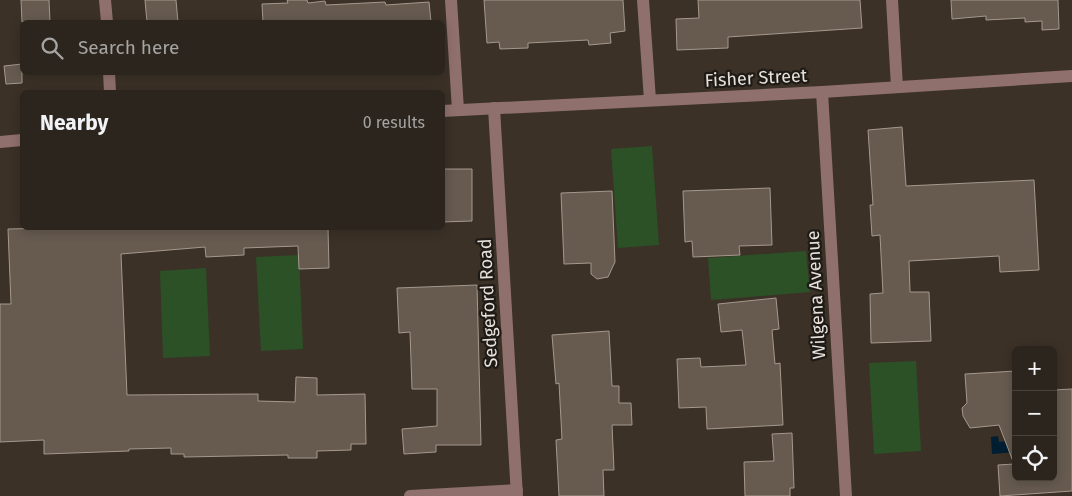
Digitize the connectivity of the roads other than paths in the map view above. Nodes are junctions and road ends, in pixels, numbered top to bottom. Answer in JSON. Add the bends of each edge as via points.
{"nodes":[{"id":1,"x":105,"y":0,"type":"edge"},
{"id":2,"x":451,"y":0,"type":"edge"},
{"id":3,"x":643,"y":0,"type":"edge"},
{"id":4,"x":892,"y":0,"type":"edge"},
{"id":5,"x":106,"y":20,"type":"edge"},
{"id":6,"x":109,"y":75,"type":"edge"},
{"id":7,"x":1072,"y":76,"type":"edge"},
{"id":8,"x":897,"y":87,"type":"junction"},
{"id":9,"x":110,"y":90,"type":"edge"},
{"id":10,"x":822,"y":92,"type":"junction"},
{"id":11,"x":650,"y":100,"type":"junction"},
{"id":12,"x":494,"y":108,"type":"junction"},
{"id":13,"x":458,"y":110,"type":"junction"},
{"id":14,"x":445,"y":111,"type":"edge"},
{"id":15,"x":20,"y":140,"type":"edge"},
{"id":16,"x":0,"y":142,"type":"edge"},
{"id":17,"x":517,"y":493,"type":"edge"},
{"id":18,"x":410,"y":496,"type":"edge"},
{"id":19,"x":846,"y":496,"type":"edge"}],
"edges":[{"from":1,"to":5,"type":"street"},
{"from":2,"to":13,"type":"street"},
{"from":3,"to":11,"type":"street"},
{"from":4,"to":8,"type":"street"},
{"from":6,"to":9,"type":"street"},
{"from":7,"to":8,"type":"street","name":"Fisher Street"},
{"from":8,"to":10,"type":"street","name":"Fisher Street"},
{"from":10,"to":11,"type":"street","name":"Fisher Street"},
{"from":10,"to":19,"type":"street","name":"Wilgena Avenue"},
{"from":11,"to":12,"type":"street","name":"Fisher Street"},
{"from":12,"to":13,"type":"street","name":"Fisher Street"},
{"from":12,"to":17,"type":"street","name":"Sedgeford Road"},
{"from":13,"to":14,"type":"street","name":"Fisher Street"},
{"from":15,"to":16,"type":"street"},
{"from":17,"to":18,"type":"street"}]}
